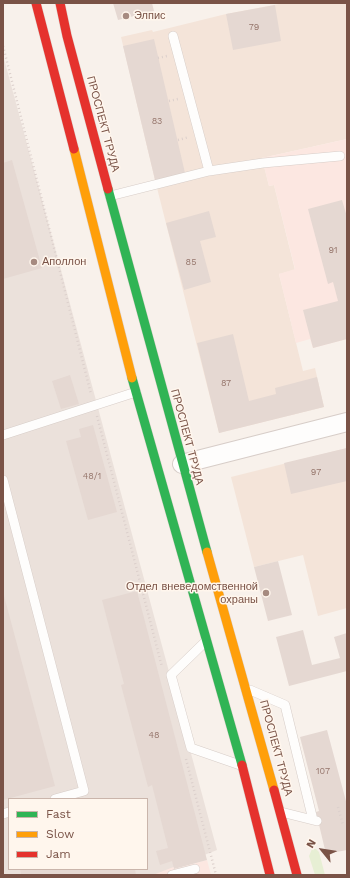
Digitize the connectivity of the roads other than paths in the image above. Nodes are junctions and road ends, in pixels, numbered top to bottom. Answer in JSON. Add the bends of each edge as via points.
{"nodes":[{"id":1,"x":36,"y":3,"type":"edge"},
{"id":2,"x":60,"y":3,"type":"edge"},
{"id":3,"x":173,"y":36,"type":"dead end"},
{"id":4,"x":340,"y":156,"type":"dead end"},
{"id":5,"x":208,"y":171,"type":"junction"},
{"id":6,"x":110,"y":196,"type":"junction"},
{"id":7,"x":136,"y":392,"type":"junction"},
{"id":8,"x":347,"y":422,"type":"edge"},
{"id":9,"x":3,"y":435,"type":"edge"},
{"id":10,"x":170,"y":467,"type":"junction"},
{"id":11,"x":3,"y":480,"type":"edge"},
{"id":12,"x":207,"y":640,"type":"junction"},
{"id":13,"x":247,"y":689,"type":"junction"},
{"id":14,"x":242,"y":766,"type":"junction"},
{"id":15,"x":59,"y":798,"type":"edge"},
{"id":16,"x":280,"y":811,"type":"junction"},
{"id":17,"x":195,"y":869,"type":"dead end"},
{"id":18,"x":172,"y":875,"type":"edge"},
{"id":19,"x":270,"y":875,"type":"edge"},
{"id":20,"x":297,"y":875,"type":"edge"}],
"edges":[{"from":1,"to":7,"type":"main road","name":"ПРОСПЕКТ ТРУДА"},
{"from":2,"to":6,"type":"main road","name":"ПРОСПЕКТ ТРУДА"},
{"from":3,"to":5,"type":"lane"},
{"from":4,"to":5,"type":"lane"},
{"from":5,"to":6,"type":"lane"},
{"from":6,"to":10,"type":"main road","name":"ПРОСПЕКТ ТРУДА"},
{"from":7,"to":9,"type":"lane"},
{"from":7,"to":10,"type":"main road","name":"ПРОСПЕКТ ТРУДА"},
{"from":8,"to":10,"type":"street"},
{"from":10,"to":12,"type":"main road","name":"ПРОСПЕКТ ТРУДА"},
{"from":10,"to":13,"type":"main road","name":"ПРОСПЕКТ ТРУДА"},
{"from":11,"to":15,"type":"lane","via":[[84,791]]},
{"from":12,"to":14,"type":"main road","name":"ПРОСПЕКТ ТРУДА"},
{"from":12,"to":14,"type":"lane","via":[[171,675],[191,748]]},
{"from":13,"to":16,"type":"main road","name":"ПРОСПЕКТ ТРУДА"},
{"from":13,"to":16,"type":"lane","via":[[285,705],[316,820]]},
{"from":14,"to":19,"type":"main road","name":"ПРОСПЕКТ ТРУДА"},
{"from":16,"to":20,"type":"main road","name":"ПРОСПЕКТ ТРУДА"},
{"from":17,"to":18,"type":"lane"}]}
